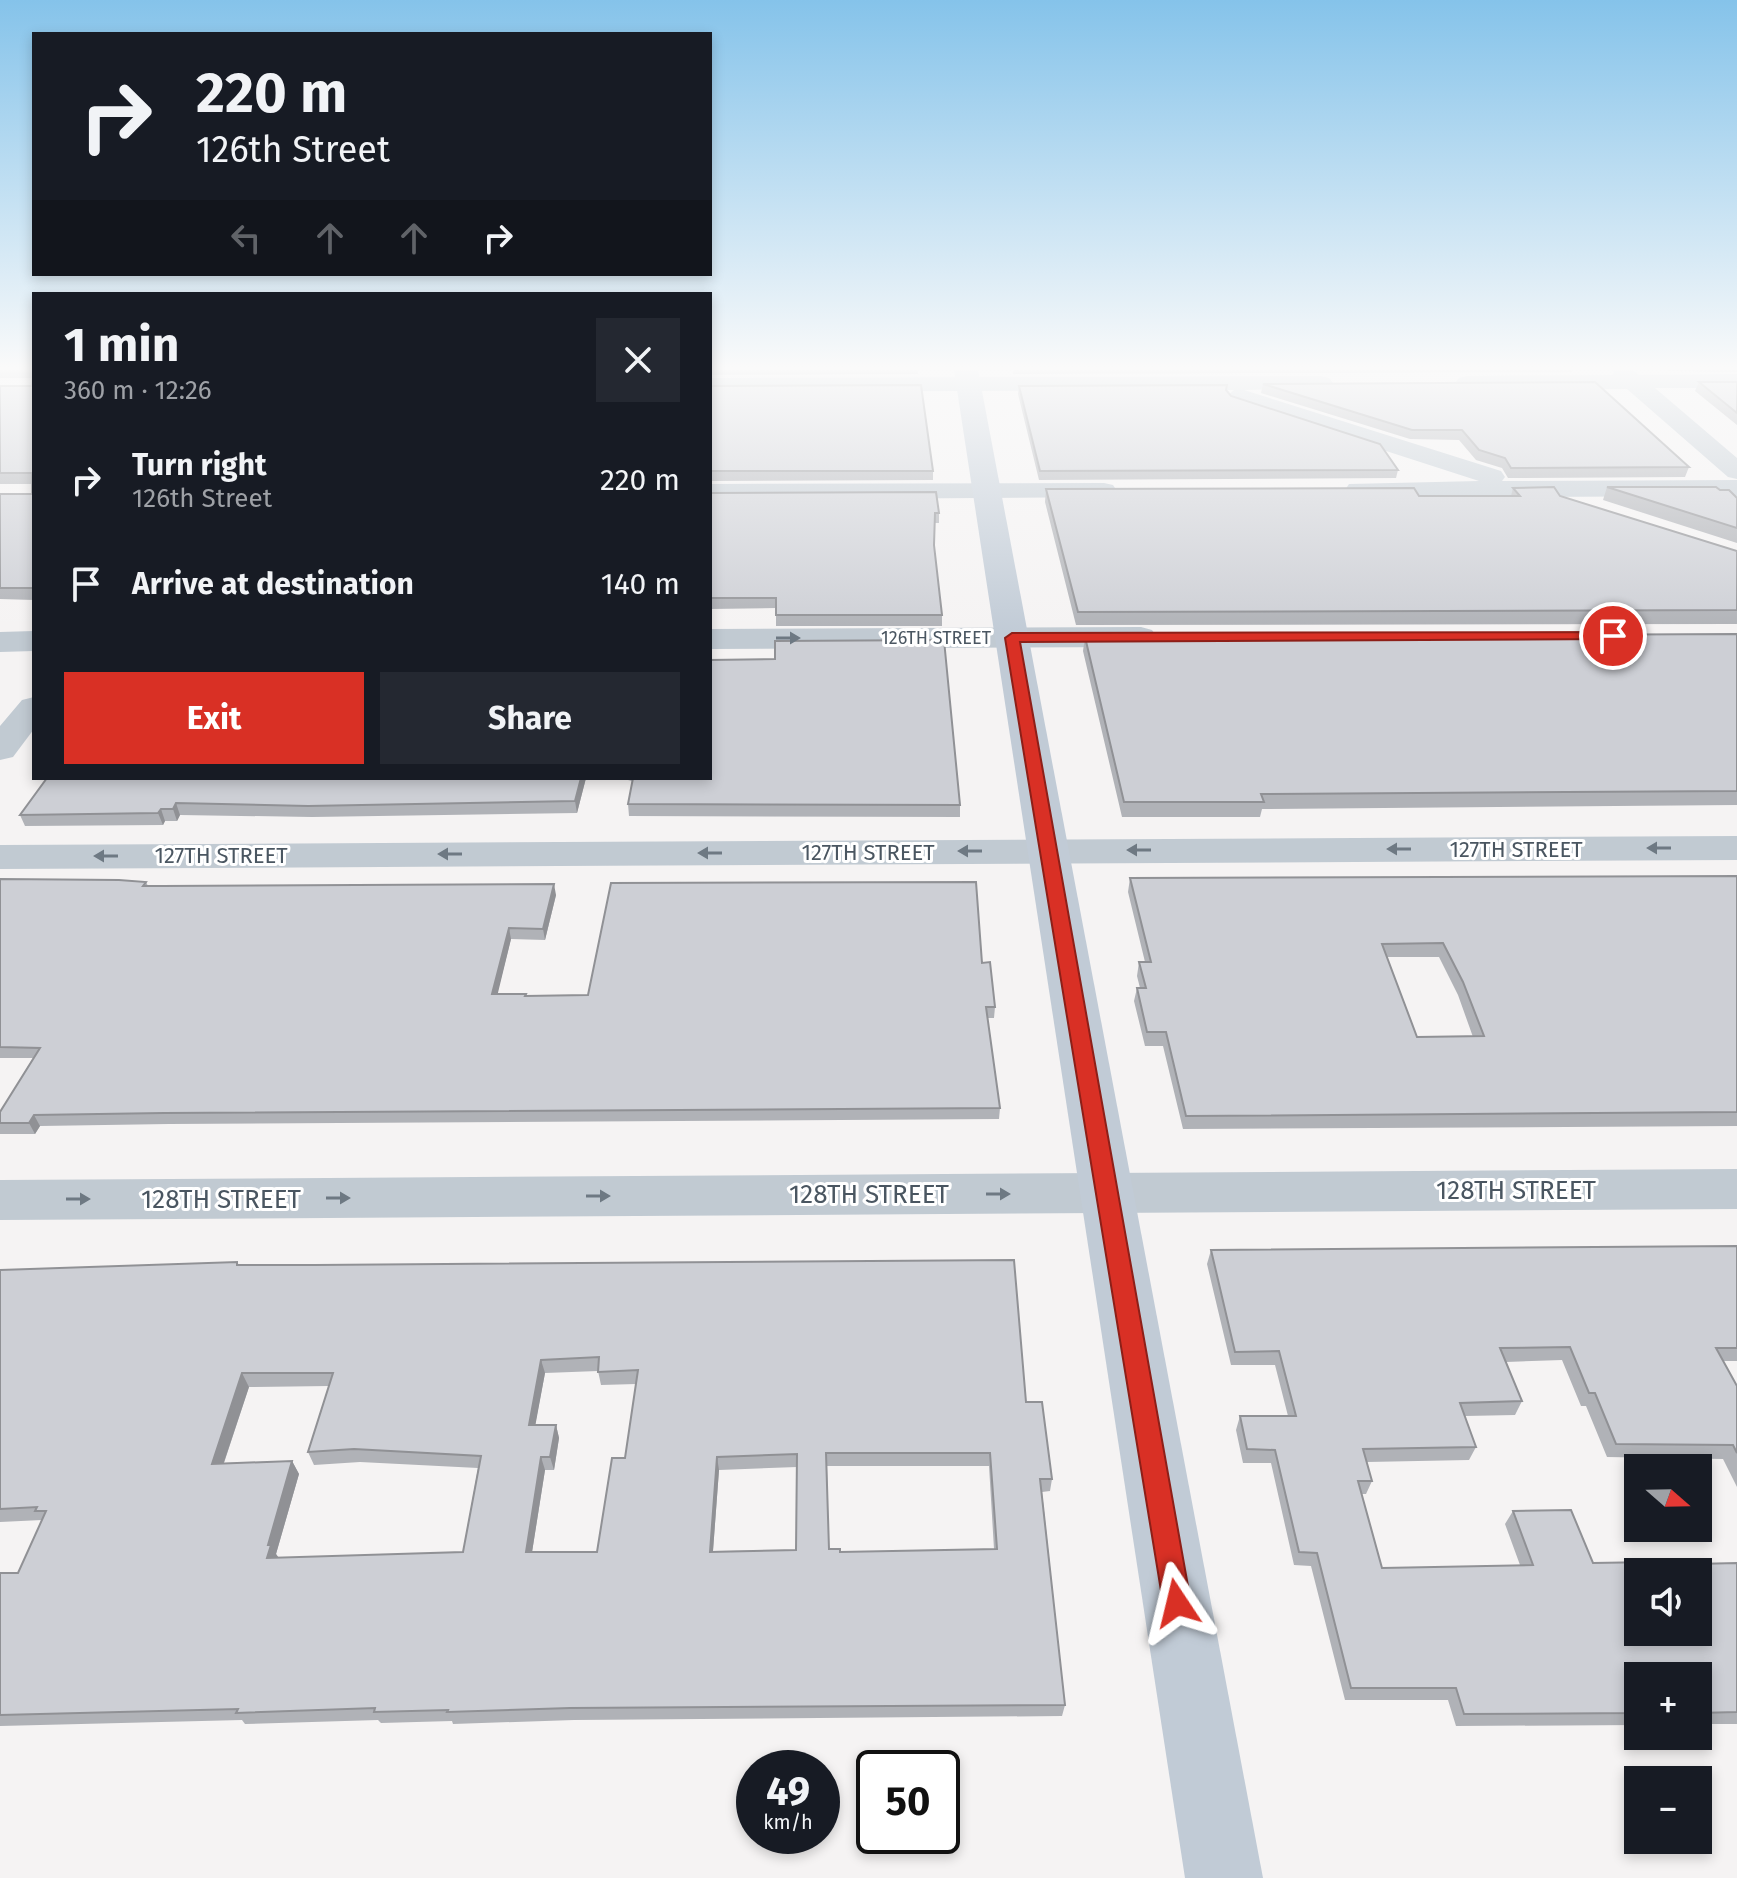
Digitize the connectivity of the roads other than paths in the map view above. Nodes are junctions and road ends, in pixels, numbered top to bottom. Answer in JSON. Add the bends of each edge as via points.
{"nodes":[{"id":1,"x":981,"y":458,"type":"edge"},
{"id":2,"x":1433,"y":458,"type":"edge"},
{"id":3,"x":1721,"y":458,"type":"edge"},
{"id":4,"x":1737,"y":471,"type":"edge"},
{"id":5,"x":1737,"y":488,"type":"edge"},
{"id":6,"x":1531,"y":489,"type":"junction"},
{"id":7,"x":1133,"y":490,"type":"edge"},
{"id":8,"x":1339,"y":490,"type":"edge"},
{"id":9,"x":987,"y":491,"type":"junction"},
{"id":10,"x":712,"y":492,"type":"edge"},
{"id":11,"x":1605,"y":513,"type":"edge"},
{"id":12,"x":1164,"y":637,"type":"edge"},
{"id":13,"x":1012,"y":638,"type":"junction"},
{"id":14,"x":712,"y":639,"type":"edge"},
{"id":15,"x":32,"y":641,"type":"edge"},
{"id":16,"x":0,"y":642,"type":"edge"},
{"id":17,"x":32,"y":709,"type":"edge"},
{"id":18,"x":0,"y":749,"type":"edge"},
{"id":19,"x":1737,"y":848,"type":"edge"},
{"id":20,"x":1048,"y":851,"type":"junction"},
{"id":21,"x":0,"y":857,"type":"edge"},
{"id":22,"x":1737,"y":1189,"type":"edge"},
{"id":23,"x":1107,"y":1193,"type":"junction"},
{"id":24,"x":0,"y":1200,"type":"edge"},
{"id":25,"x":1224,"y":1878,"type":"edge"}],
"edges":[{"from":1,"to":9,"type":"main road"},
{"from":2,"to":6,"type":"street"},
{"from":3,"to":4,"type":"street"},
{"from":5,"to":6,"type":"street"},
{"from":6,"to":8,"type":"street"},
{"from":6,"to":11,"type":"street"},
{"from":7,"to":9,"type":"street"},
{"from":9,"to":10,"type":"street"},
{"from":9,"to":13,"type":"main road"},
{"from":12,"to":13,"type":"street","name":"126TH STREET"},
{"from":14,"to":13,"type":"street","name":"126TH STREET","one_way":true},
{"from":13,"to":20,"type":"main road"},
{"from":15,"to":16,"type":"street"},
{"from":17,"to":18,"type":"street"},
{"from":19,"to":20,"type":"street","name":"127TH STREET","one_way":true},
{"from":20,"to":21,"type":"street","name":"127TH STREET","one_way":true},
{"from":20,"to":23,"type":"main road"},
{"from":22,"to":23,"type":"street","name":"128TH STREET"},
{"from":24,"to":23,"type":"street","name":"128TH STREET","one_way":true},
{"from":23,"to":25,"type":"main road"}]}
